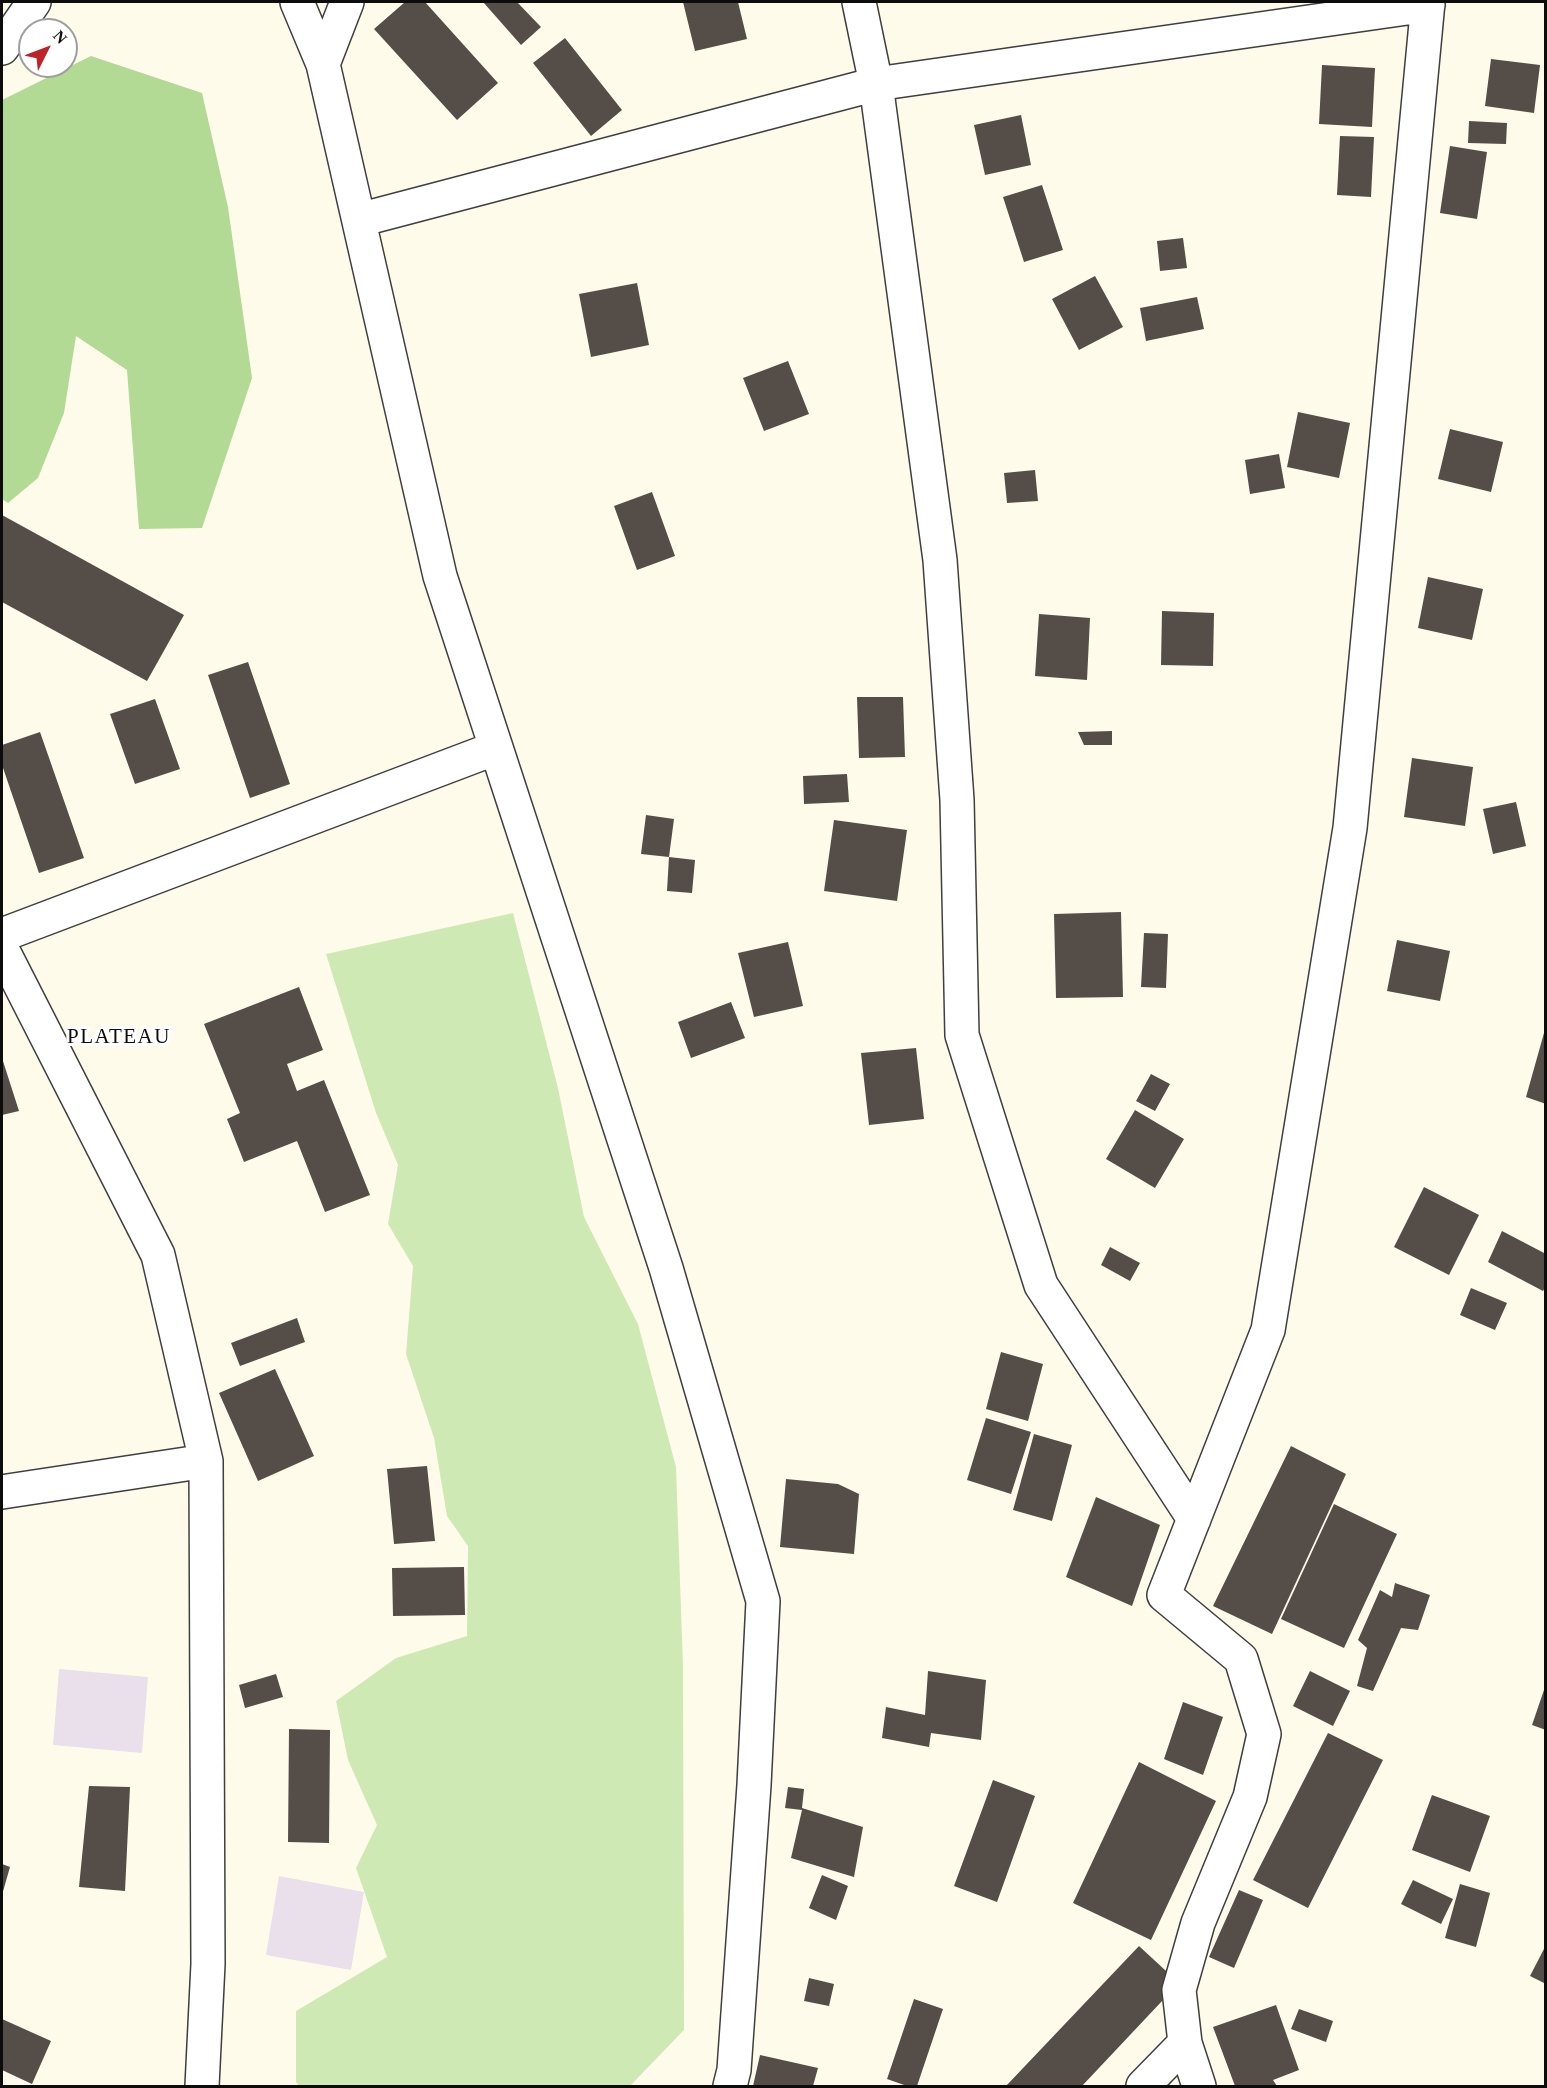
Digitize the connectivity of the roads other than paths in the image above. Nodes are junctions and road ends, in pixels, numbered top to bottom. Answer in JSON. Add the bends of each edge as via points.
{"nodes":[{"id":1,"x":34,"y":2,"type":"edge"},
{"id":2,"x":297,"y":2,"type":"edge"},
{"id":3,"x":347,"y":2,"type":"edge"},
{"id":4,"x":859,"y":2,"type":"edge"},
{"id":5,"x":1428,"y":3,"type":"edge"},
{"id":6,"x":2,"y":48,"type":"edge"},
{"id":7,"x":323,"y":64,"type":"junction"},
{"id":8,"x":876,"y":84,"type":"junction"},
{"id":9,"x":359,"y":220,"type":"junction"},
{"id":10,"x":496,"y":748,"type":"junction"},
{"id":11,"x":2,"y":935,"type":"edge"},
{"id":12,"x":2,"y":949,"type":"edge"},
{"id":13,"x":206,"y":1461,"type":"junction"},
{"id":14,"x":2,"y":1492,"type":"edge"},
{"id":15,"x":1194,"y":1519,"type":"junction"},
{"id":16,"x":1185,"y":2043,"type":"junction"},
{"id":17,"x":202,"y":2086,"type":"edge"},
{"id":18,"x":730,"y":2086,"type":"edge"},
{"id":19,"x":1143,"y":2086,"type":"edge"},
{"id":20,"x":1198,"y":2086,"type":"edge"}],
"edges":[{"from":1,"to":6,"type":"street"},
{"from":2,"to":7,"type":"street"},
{"from":3,"to":7,"type":"street"},
{"from":4,"to":8,"type":"street"},
{"from":5,"to":8,"type":"street"},
{"from":5,"to":15,"type":"street","via":[[1350,828],[1268,1330]]},
{"from":7,"to":9,"type":"street"},
{"from":8,"to":9,"type":"street"},
{"from":8,"to":15,"type":"street","via":[[940,560],[957,800],[962,1035],[1041,1285]]},
{"from":9,"to":10,"type":"street","via":[[440,576]]},
{"from":10,"to":11,"type":"street"},
{"from":10,"to":18,"type":"street","via":[[666,1268],[763,1601],[754,1785]]},
{"from":12,"to":13,"type":"street","via":[[158,1255]]},
{"from":13,"to":14,"type":"street"},
{"from":13,"to":17,"type":"street","via":[[208,1964]]},
{"from":15,"to":16,"type":"street","via":[[1164,1595],[1241,1659],[1264,1734],[1250,1797],[1198,1923],[1179,1990]]},
{"from":16,"to":19,"type":"street"},
{"from":16,"to":20,"type":"street"}]}
